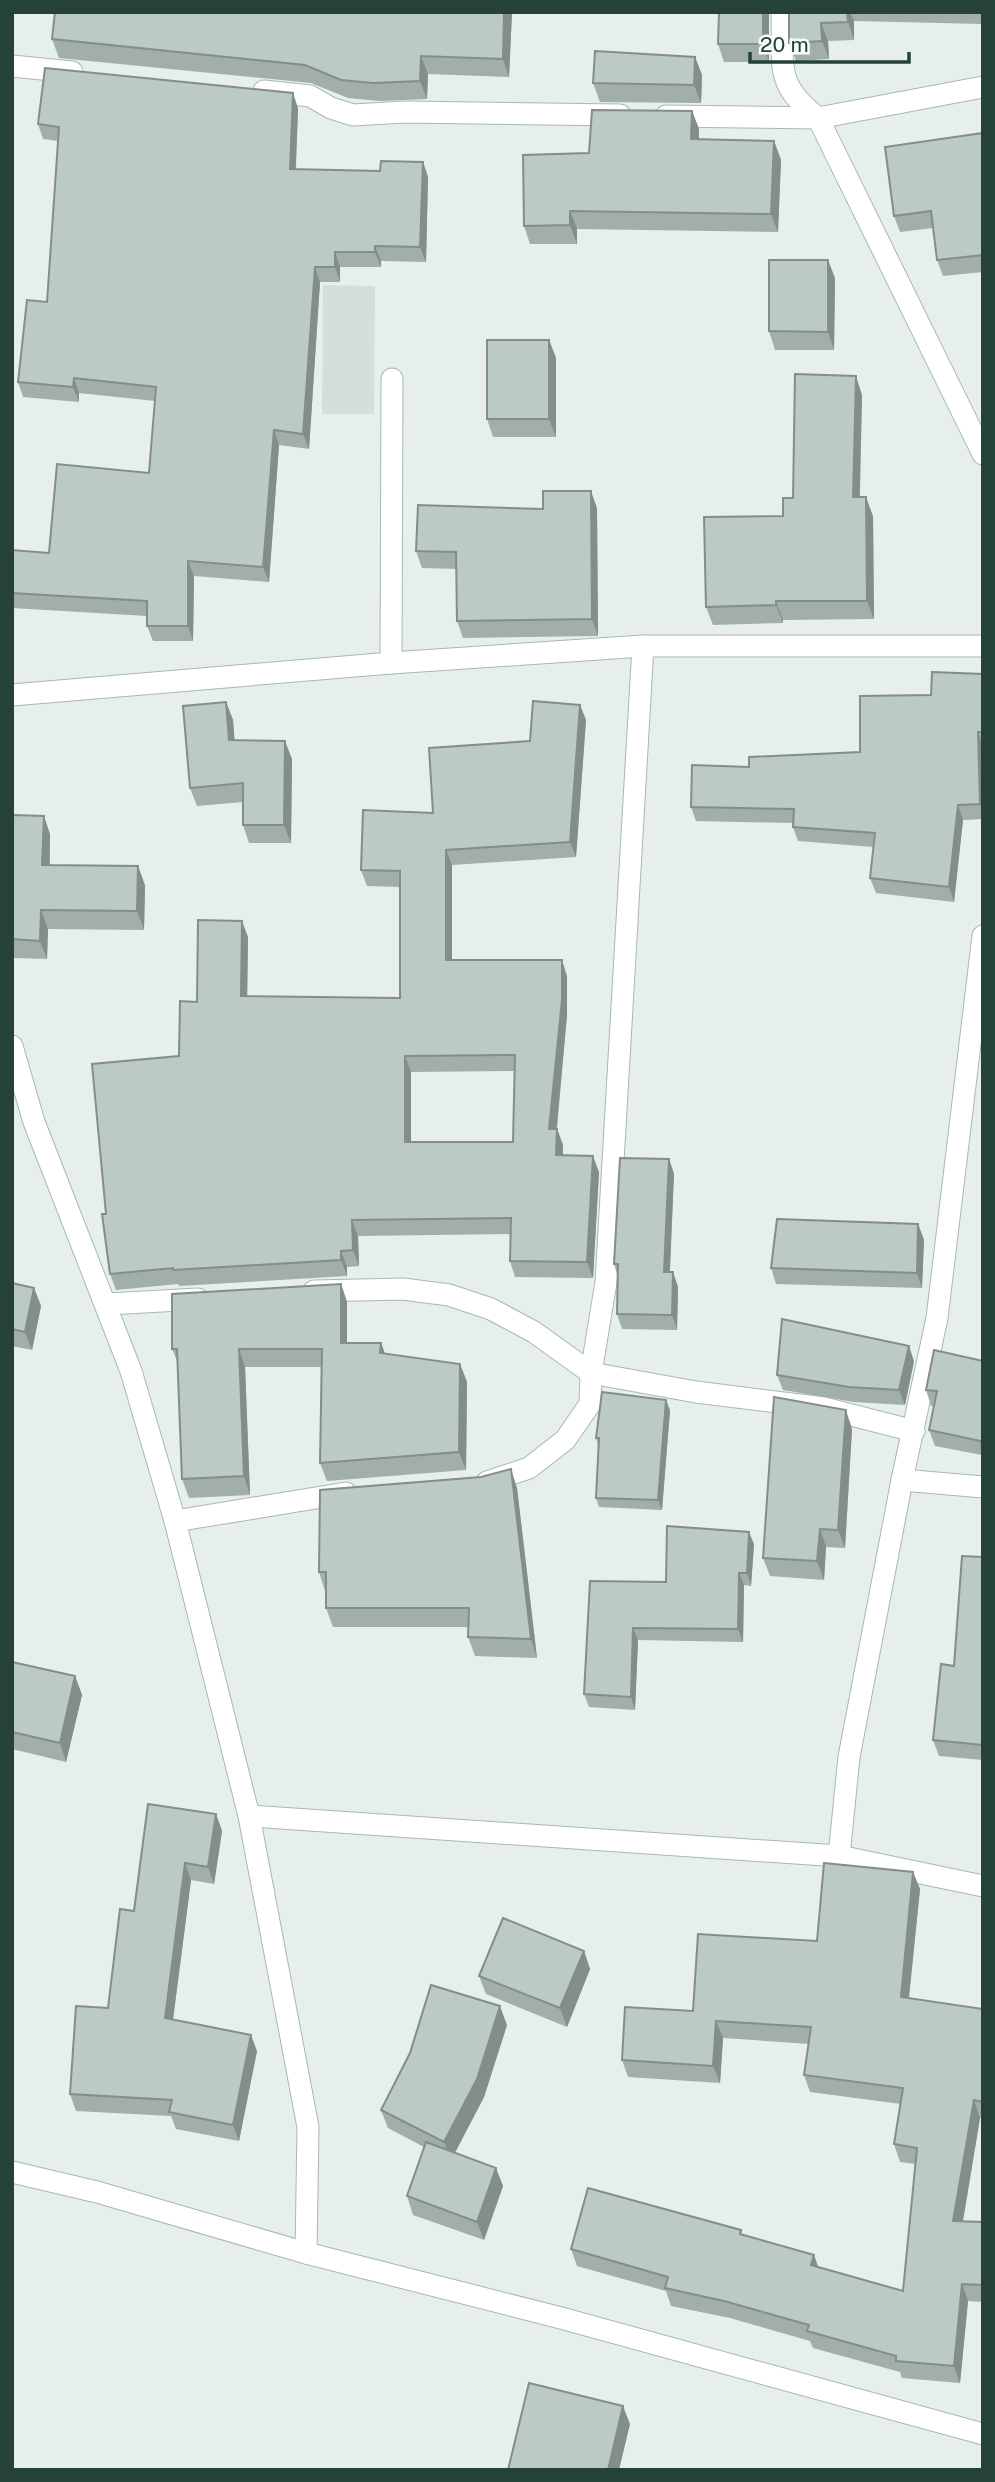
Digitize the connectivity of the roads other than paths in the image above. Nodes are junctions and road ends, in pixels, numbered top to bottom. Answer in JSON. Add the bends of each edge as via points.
{"nodes":[{"id":1,"x":782,"y":12,"type":"edge"},
{"id":2,"x":12,"y":66,"type":"edge"},
{"id":3,"x":93,"y":74,"type":"edge"},
{"id":4,"x":983,"y":87,"type":"edge"},
{"id":5,"x":243,"y":89,"type":"edge"},
{"id":6,"x":818,"y":118,"type":"junction"},
{"id":7,"x":392,"y":379,"type":"dead end"},
{"id":8,"x":983,"y":454,"type":"edge"},
{"id":9,"x":643,"y":646,"type":"junction"},
{"id":10,"x":983,"y":646,"type":"edge"},
{"id":11,"x":391,"y":663,"type":"junction"},
{"id":12,"x":12,"y":695,"type":"edge"},
{"id":13,"x":983,"y":936,"type":"edge"},
{"id":14,"x":12,"y":1046,"type":"edge"},
{"id":15,"x":295,"y":1293,"type":"edge"},
{"id":16,"x":215,"y":1298,"type":"edge"},
{"id":17,"x":108,"y":1304,"type":"junction"},
{"id":18,"x":591,"y":1373,"type":"junction"},
{"id":19,"x":914,"y":1431,"type":"junction"},
{"id":20,"x":902,"y":1480,"type":"junction"},
{"id":21,"x":460,"y":1483,"type":"edge"},
{"id":22,"x":983,"y":1487,"type":"edge"},
{"id":23,"x":368,"y":1491,"type":"edge"},
{"id":24,"x":175,"y":1521,"type":"junction"},
{"id":25,"x":249,"y":1816,"type":"junction"},
{"id":26,"x":839,"y":1856,"type":"junction"},
{"id":27,"x":983,"y":1886,"type":"edge"},
{"id":28,"x":12,"y":2172,"type":"edge"},
{"id":29,"x":306,"y":2253,"type":"junction"},
{"id":30,"x":983,"y":2434,"type":"edge"}],
"edges":[{"from":1,"to":6,"type":"street","via":[[784,82],[799,103]]},
{"from":2,"to":3,"type":"street"},
{"from":4,"to":6,"type":"street"},
{"from":5,"to":6,"type":"street","via":[[310,96],[354,115]]},
{"from":6,"to":8,"type":"street"},
{"from":7,"to":11,"type":"street"},
{"from":9,"to":10,"type":"street"},
{"from":9,"to":11,"type":"street"},
{"from":9,"to":18,"type":"street","via":[[606,1282]]},
{"from":11,"to":12,"type":"street"},
{"from":13,"to":19,"type":"street","via":[[937,1318]]},
{"from":14,"to":17,"type":"street","via":[[34,1122]]},
{"from":15,"to":18,"type":"street","via":[[403,1289],[449,1294],[534,1332]]},
{"from":16,"to":17,"type":"street"},
{"from":17,"to":24,"type":"street"},
{"from":18,"to":19,"type":"street","via":[[824,1408]]},
{"from":18,"to":21,"type":"street","via":[[590,1404],[565,1440],[529,1468],[487,1482]]},
{"from":19,"to":20,"type":"street"},
{"from":20,"to":22,"type":"street"},
{"from":20,"to":26,"type":"street","via":[[849,1757]]},
{"from":23,"to":24,"type":"street"},
{"from":24,"to":25,"type":"street"},
{"from":25,"to":26,"type":"street"},
{"from":25,"to":29,"type":"street","via":[[308,2127]]},
{"from":26,"to":27,"type":"street"},
{"from":28,"to":29,"type":"street"},
{"from":29,"to":30,"type":"street"}]}
